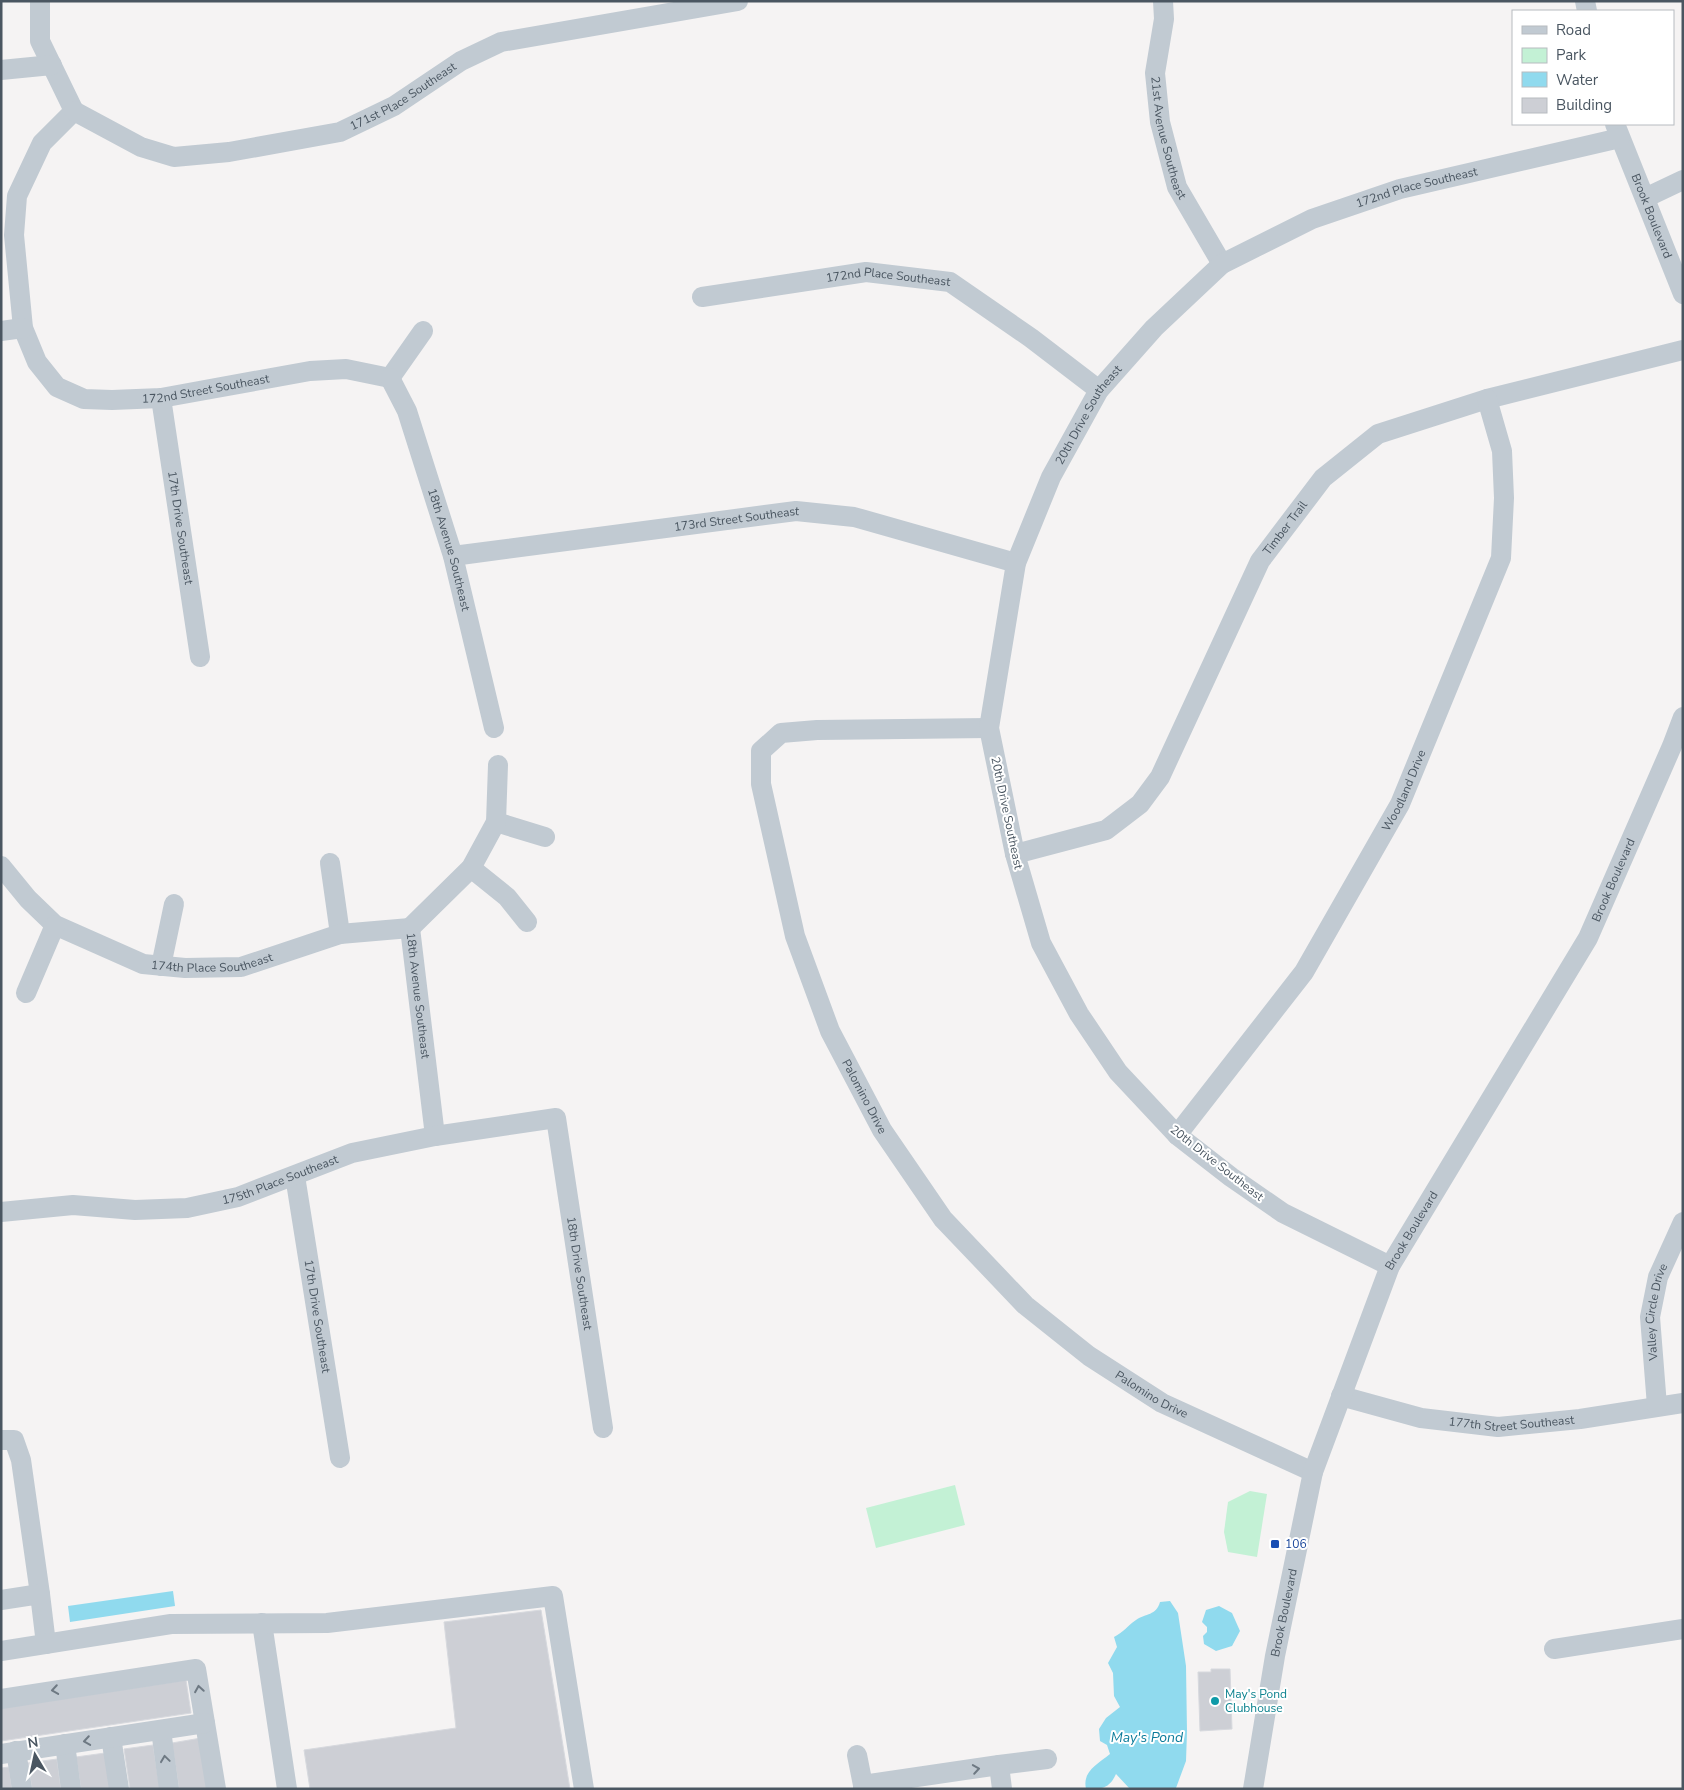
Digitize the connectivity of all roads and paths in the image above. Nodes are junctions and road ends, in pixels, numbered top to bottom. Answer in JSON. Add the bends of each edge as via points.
{"nodes":[{"id":1,"x":40,"y":1,"type":"edge"},
{"id":2,"x":738,"y":1,"type":"edge"},
{"id":3,"x":1162,"y":1,"type":"edge"},
{"id":4,"x":52,"y":65,"type":"junction"},
{"id":5,"x":1,"y":70,"type":"edge"},
{"id":6,"x":74,"y":111,"type":"junction"},
{"id":7,"x":1618,"y":131,"type":"edge"},
{"id":8,"x":1683,"y":180,"type":"edge"},
{"id":9,"x":1645,"y":198,"type":"junction"},
{"id":10,"x":1222,"y":264,"type":"junction"},
{"id":11,"x":1683,"y":294,"type":"edge"},
{"id":12,"x":702,"y":297,"type":"dead end"},
{"id":13,"x":23,"y":328,"type":"junction"},
{"id":14,"x":1,"y":331,"type":"edge"},
{"id":15,"x":423,"y":331,"type":"dead end"},
{"id":16,"x":1683,"y":350,"type":"edge"},
{"id":17,"x":390,"y":378,"type":"junction"},
{"id":18,"x":1099,"y":390,"type":"junction"},
{"id":19,"x":162,"y":398,"type":"junction"},
{"id":20,"x":1488,"y":399,"type":"junction"},
{"id":21,"x":453,"y":556,"type":"junction"},
{"id":22,"x":1016,"y":563,"type":"junction"},
{"id":23,"x":200,"y":657,"type":"dead end"},
{"id":24,"x":1683,"y":717,"type":"edge"},
{"id":25,"x":494,"y":728,"type":"dead end"},
{"id":26,"x":989,"y":728,"type":"junction"},
{"id":27,"x":1678,"y":748,"type":"edge"},
{"id":28,"x":498,"y":765,"type":"dead end"},
{"id":29,"x":496,"y":822,"type":"junction"},
{"id":30,"x":545,"y":837,"type":"dead end"},
{"id":31,"x":1015,"y":854,"type":"junction"},
{"id":32,"x":330,"y":863,"type":"dead end"},
{"id":33,"x":1,"y":866,"type":"edge"},
{"id":34,"x":471,"y":868,"type":"junction"},
{"id":35,"x":174,"y":904,"type":"dead end"},
{"id":36,"x":528,"y":922,"type":"dead end"},
{"id":37,"x":55,"y":925,"type":"junction"},
{"id":38,"x":410,"y":928,"type":"junction"},
{"id":39,"x":340,"y":934,"type":"junction"},
{"id":40,"x":160,"y":966,"type":"junction"},
{"id":41,"x":26,"y":992,"type":"dead end"},
{"id":42,"x":556,"y":1118,"type":"joint"},
{"id":43,"x":1178,"y":1135,"type":"junction"},
{"id":44,"x":435,"y":1136,"type":"junction"},
{"id":45,"x":295,"y":1176,"type":"junction"},
{"id":46,"x":1,"y":1212,"type":"edge"},
{"id":47,"x":1683,"y":1222,"type":"edge"},
{"id":48,"x":1390,"y":1266,"type":"junction"},
{"id":49,"x":1341,"y":1396,"type":"junction"},
{"id":50,"x":1683,"y":1403,"type":"edge"},
{"id":51,"x":1657,"y":1406,"type":"junction"},
{"id":52,"x":603,"y":1428,"type":"dead end"},
{"id":53,"x":1,"y":1440,"type":"edge"},
{"id":54,"x":340,"y":1458,"type":"dead end"},
{"id":55,"x":1313,"y":1472,"type":"junction"},
{"id":56,"x":40,"y":1594,"type":"junction"},
{"id":57,"x":1,"y":1600,"type":"edge"},
{"id":58,"x":262,"y":1623,"type":"junction"},
{"id":59,"x":1683,"y":1629,"type":"edge"},
{"id":60,"x":46,"y":1644,"type":"junction"},
{"id":61,"x":1554,"y":1649,"type":"dead end"},
{"id":62,"x":1,"y":1652,"type":"edge"},
{"id":63,"x":1,"y":1699,"type":"edge"},
{"id":64,"x":205,"y":1723,"type":"junction"},
{"id":65,"x":161,"y":1730,"type":"junction"},
{"id":66,"x":111,"y":1737,"type":"junction"},
{"id":67,"x":65,"y":1744,"type":"junction"},
{"id":68,"x":9,"y":1752,"type":"edge"},
{"id":69,"x":857,"y":1755,"type":"dead end"},
{"id":70,"x":1047,"y":1759,"type":"dead end"},
{"id":71,"x":999,"y":1765,"type":"junction"},
{"id":72,"x":863,"y":1787,"type":"edge"},
{"id":73,"x":22,"y":1789,"type":"edge"},
{"id":74,"x":71,"y":1789,"type":"edge"},
{"id":75,"x":120,"y":1789,"type":"edge"},
{"id":76,"x":169,"y":1789,"type":"edge"},
{"id":77,"x":216,"y":1789,"type":"edge"},
{"id":78,"x":287,"y":1789,"type":"edge"},
{"id":79,"x":584,"y":1789,"type":"edge"},
{"id":80,"x":1002,"y":1789,"type":"edge"},
{"id":81,"x":1252,"y":1789,"type":"edge"}],
"edges":[{"from":1,"to":4,"type":"street","via":[[40,41]]},
{"from":2,"to":6,"type":"street","name":"171st Place Southeast","via":[[501,42],[461,61],[394,106],[340,132],[229,152],[174,157],[141,148]]},
{"from":3,"to":10,"type":"street","name":"21st Avenue Southeast","via":[[1164,19],[1155,74],[1160,122],[1177,187]]},
{"from":4,"to":5,"type":"street"},
{"from":4,"to":6,"type":"street"},
{"from":6,"to":13,"type":"street","name":"172nd Street Southeast","via":[[42,143],[17,196],[14,235]]},
{"from":7,"to":9,"type":"street","name":"Brook Boulevard"},
{"from":7,"to":10,"type":"street","name":"172nd Place Southeast","via":[[1400,189],[1312,219]]},
{"from":8,"to":9,"type":"street"},
{"from":9,"to":11,"type":"street","name":"Brook Boulevard"},
{"from":10,"to":18,"type":"street","name":"20th Drive Southeast","via":[[1154,328]]},
{"from":12,"to":18,"type":"street","name":"172nd Place Southeast","via":[[866,272],[950,282]]},
{"from":13,"to":14,"type":"street"},
{"from":13,"to":19,"type":"street","name":"172nd Street Southeast","via":[[37,362],[57,387],[84,399]]},
{"from":15,"to":17,"type":"street"},
{"from":16,"to":20,"type":"street","name":"Timber Trail"},
{"from":17,"to":19,"type":"street","name":"172nd Street Southeast","via":[[346,369],[310,371]]},
{"from":17,"to":21,"type":"street","name":"18th Avenue Southeast","via":[[407,411]]},
{"from":18,"to":22,"type":"street","name":"20th Drive Southeast","via":[[1050,477]]},
{"from":19,"to":23,"type":"street","name":"17th Drive Southeast"},
{"from":20,"to":31,"type":"street","name":"Timber Trail","via":[[1378,434],[1323,478],[1260,561],[1160,777],[1140,804],[1106,830]]},
{"from":20,"to":43,"type":"street","name":"Woodland Drive","via":[[1502,451],[1501,558],[1400,804],[1304,972]]},
{"from":21,"to":22,"type":"street","name":"173rd Street Southeast","via":[[796,511],[854,517]]},
{"from":21,"to":25,"type":"street","name":"18th Avenue Southeast"},
{"from":22,"to":26,"type":"street","name":"20th Drive Southeast"},
{"from":24,"to":27,"type":"street","name":"Brook Boulevard"},
{"from":26,"to":31,"type":"street","name":"20th Drive Southeast"},
{"from":26,"to":55,"type":"street","name":"Palomino Drive","via":[[781,733],[761,751],[761,784],[795,936],[830,1031],[882,1130],[943,1219],[1025,1305],[1089,1356],[1162,1402]]},
{"from":27,"to":48,"type":"street","name":"Brook Boulevard","via":[[1588,938]]},
{"from":28,"to":29,"type":"street","name":"18th Avenue Southeast"},
{"from":29,"to":30,"type":"street"},
{"from":29,"to":34,"type":"street","name":"18th Avenue Southeast"},
{"from":31,"to":43,"type":"street","name":"20th Drive Southeast","via":[[1041,943],[1079,1014],[1118,1072]]},
{"from":32,"to":39,"type":"street"},
{"from":33,"to":37,"type":"street","name":"174th Place Southeast"},
{"from":34,"to":36,"type":"street","via":[[507,897]]},
{"from":34,"to":38,"type":"street","name":"18th Avenue Southeast"},
{"from":35,"to":40,"type":"street"},
{"from":37,"to":40,"type":"street","name":"174th Place Southeast","via":[[143,964]]},
{"from":37,"to":41,"type":"street"},
{"from":38,"to":39,"type":"street","name":"174th Place Southeast"},
{"from":38,"to":44,"type":"street","name":"18th Avenue Southeast"},
{"from":39,"to":40,"type":"street","name":"174th Place Southeast","via":[[241,967]]},
{"from":42,"to":44,"type":"street","name":"175th Place Southeast"},
{"from":42,"to":52,"type":"street","name":"18th Drive Southeast"},
{"from":43,"to":48,"type":"street","name":"20th Drive Southeast","via":[[1283,1213]]},
{"from":44,"to":45,"type":"street","name":"175th Place Southeast","via":[[352,1152]]},
{"from":45,"to":46,"type":"street","name":"175th Place Southeast","via":[[238,1197],[187,1208],[135,1210],[74,1205]]},
{"from":45,"to":54,"type":"street","name":"17th Drive Southeast"},
{"from":47,"to":51,"type":"street","name":"Valley Circle Drive","via":[[1658,1277],[1650,1317]]},
{"from":48,"to":49,"type":"street","name":"Brook Boulevard"},
{"from":49,"to":51,"type":"street","name":"177th Street Southeast","via":[[1421,1418],[1498,1427],[1580,1419]]},
{"from":49,"to":55,"type":"street","name":"Brook Boulevard"},
{"from":50,"to":51,"type":"street","name":"177th Street Southeast"},
{"from":53,"to":56,"type":"street","via":[[14,1440],[21,1460]]},
{"from":55,"to":81,"type":"street","name":"Brook Boulevard","via":[[1275,1656]]},
{"from":56,"to":57,"type":"street"},
{"from":56,"to":60,"type":"street"},
{"from":58,"to":60,"type":"street","via":[[171,1624]]},
{"from":58,"to":78,"type":"street"},
{"from":58,"to":79,"type":"street","via":[[327,1622],[553,1596]]},
{"from":59,"to":61,"type":"street"},
{"from":60,"to":62,"type":"street"},
{"from":64,"to":63,"type":"street","one_way":true,"via":[[196,1669]]},
{"from":64,"to":65,"type":"street"},
{"from":64,"to":77,"type":"street"},
{"from":65,"to":66,"type":"street"},
{"from":76,"to":65,"type":"street","one_way":true},
{"from":66,"to":67,"type":"street","one_way":true},
{"from":66,"to":75,"type":"street"},
{"from":67,"to":68,"type":"street"},
{"from":67,"to":74,"type":"street"},
{"from":68,"to":73,"type":"street"},
{"from":69,"to":72,"type":"street"},
{"from":70,"to":71,"type":"street"},
{"from":72,"to":71,"type":"street","one_way":true},
{"from":71,"to":80,"type":"street"}]}
